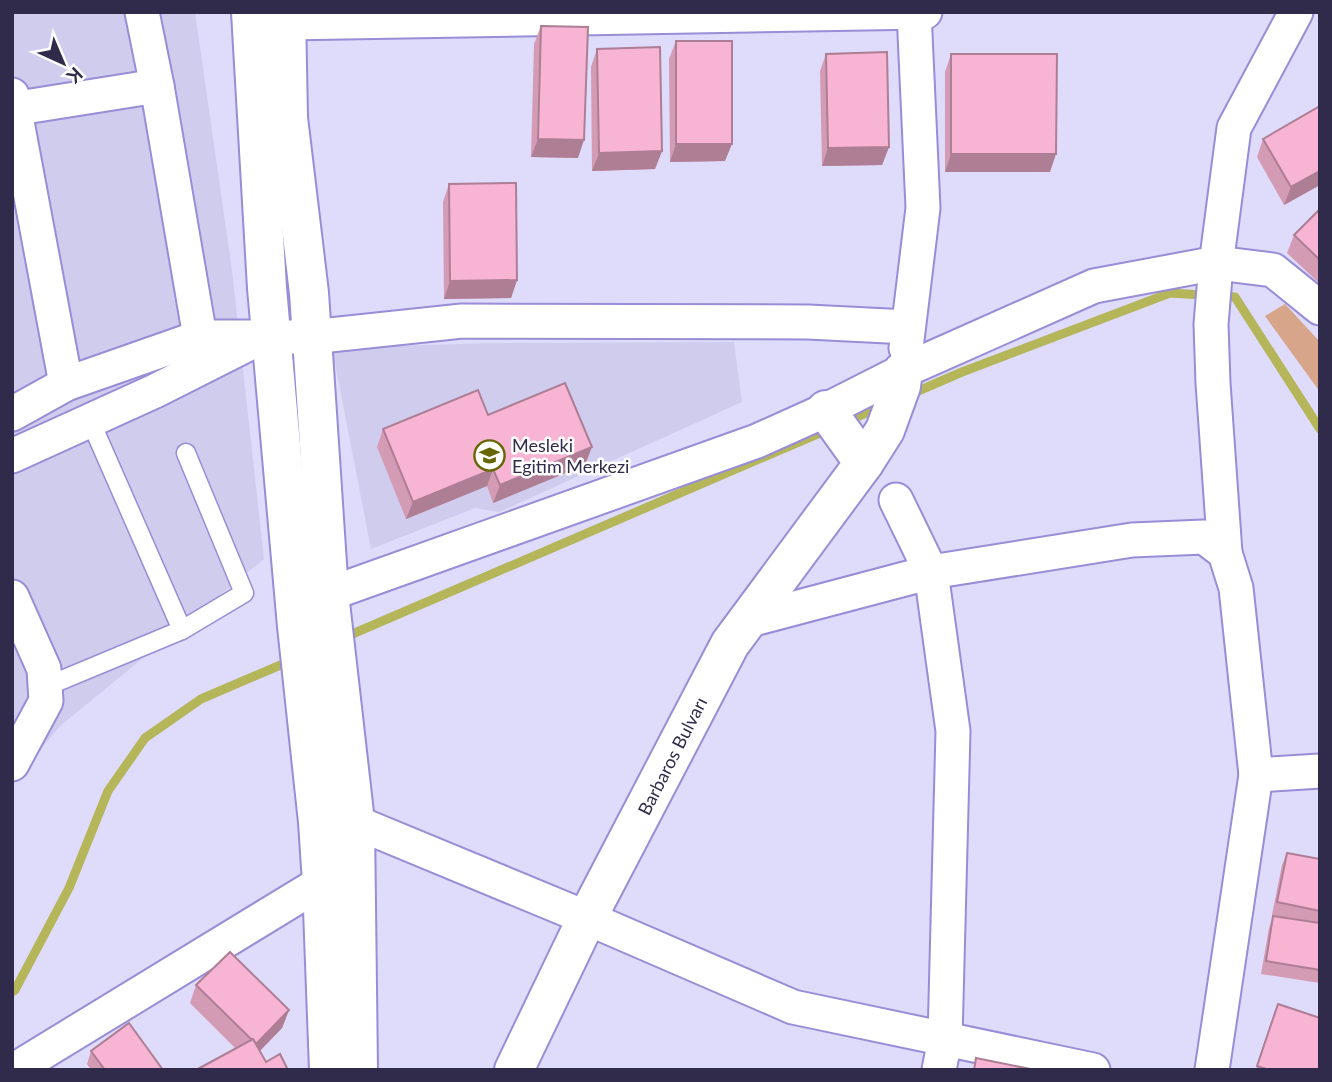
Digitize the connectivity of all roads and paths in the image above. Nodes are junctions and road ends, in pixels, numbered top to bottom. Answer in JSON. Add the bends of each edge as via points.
{"nodes":[{"id":1,"x":142,"y":12,"type":"edge"},
{"id":2,"x":914,"y":12,"type":"edge"},
{"id":3,"x":925,"y":12,"type":"edge"},
{"id":4,"x":1299,"y":12,"type":"edge"},
{"id":5,"x":274,"y":16,"type":"edge"},
{"id":6,"x":1320,"y":23,"type":"edge"},
{"id":7,"x":157,"y":86,"type":"junction"},
{"id":8,"x":13,"y":105,"type":"edge"},
{"id":9,"x":1216,"y":264,"type":"junction"},
{"id":10,"x":1320,"y":308,"type":"edge"},
{"id":11,"x":908,"y":327,"type":"junction"},
{"id":12,"x":200,"y":337,"type":"junction"},
{"id":13,"x":267,"y":337,"type":"junction"},
{"id":14,"x":311,"y":337,"type":"junction"},
{"id":15,"x":902,"y":379,"type":"junction"},
{"id":16,"x":66,"y":384,"type":"junction"},
{"id":17,"x":12,"y":414,"type":"edge"},
{"id":18,"x":90,"y":420,"type":"junction"},
{"id":19,"x":844,"y":435,"type":"junction"},
{"id":20,"x":186,"y":453,"type":"dead end"},
{"id":21,"x":12,"y":456,"type":"edge"},
{"id":22,"x":896,"y":500,"type":"dead end"},
{"id":23,"x":1225,"y":553,"type":"junction"},
{"id":24,"x":931,"y":572,"type":"junction"},
{"id":25,"x":12,"y":597,"type":"edge"},
{"id":26,"x":320,"y":621,"type":"junction"},
{"id":27,"x":746,"y":621,"type":"junction"},
{"id":28,"x":182,"y":630,"type":"junction"},
{"id":29,"x":45,"y":687,"type":"junction"},
{"id":30,"x":12,"y":764,"type":"edge"},
{"id":31,"x":1320,"y":771,"type":"edge"},
{"id":32,"x":1256,"y":775,"type":"junction"},
{"id":33,"x":355,"y":822,"type":"junction"},
{"id":34,"x":322,"y":882,"type":"junction"},
{"id":35,"x":587,"y":918,"type":"junction"},
{"id":36,"x":942,"y":1054,"type":"edge"},
{"id":37,"x":14,"y":1070,"type":"edge"},
{"id":38,"x":330,"y":1070,"type":"edge"},
{"id":39,"x":358,"y":1070,"type":"edge"},
{"id":40,"x":514,"y":1070,"type":"edge"},
{"id":41,"x":1093,"y":1070,"type":"edge"},
{"id":42,"x":1212,"y":1070,"type":"edge"}],
"edges":[{"from":1,"to":7,"type":"street"},
{"from":2,"to":3,"type":"street"},
{"from":2,"to":5,"type":"street"},
{"from":2,"to":11,"type":"street","via":[[923,208]]},
{"from":4,"to":6,"type":"street"},
{"from":4,"to":9,"type":"street","via":[[1234,128]]},
{"from":5,"to":13,"type":"street"},
{"from":5,"to":14,"type":"street"},
{"from":7,"to":8,"type":"street"},
{"from":7,"to":12,"type":"street"},
{"from":8,"to":16,"type":"street"},
{"from":9,"to":10,"type":"street","via":[[1273,270]]},
{"from":9,"to":15,"type":"street","via":[[1094,286]]},
{"from":9,"to":23,"type":"street","via":[[1211,324]]},
{"from":11,"to":14,"type":"street","via":[[808,322],[462,321]]},
{"from":11,"to":15,"type":"street"},
{"from":12,"to":13,"type":"street"},
{"from":12,"to":16,"type":"street"},
{"from":13,"to":14,"type":"street"},
{"from":13,"to":18,"type":"street"},
{"from":13,"to":26,"type":"street"},
{"from":14,"to":26,"type":"street"},
{"from":15,"to":19,"type":"street"},
{"from":15,"to":19,"type":"street","name":"Barbaros Bulvarı","via":[[885,430]]},
{"from":16,"to":17,"type":"street"},
{"from":18,"to":21,"type":"street"},
{"from":18,"to":28,"type":"lane"},
{"from":19,"to":26,"type":"street","via":[[757,442]]},
{"from":19,"to":27,"type":"street","name":"Barbaros Bulvarı"},
{"from":20,"to":28,"type":"lane","via":[[244,593]]},
{"from":22,"to":24,"type":"street"},
{"from":23,"to":24,"type":"street","via":[[1204,537],[1132,540]]},
{"from":23,"to":32,"type":"street","via":[[1236,588]]},
{"from":24,"to":27,"type":"street"},
{"from":24,"to":36,"type":"street","via":[[953,731]]},
{"from":25,"to":29,"type":"street","via":[[44,669]]},
{"from":26,"to":33,"type":"street","via":[[338,673]]},
{"from":26,"to":34,"type":"street","via":[[303,687]]},
{"from":27,"to":35,"type":"street","name":"Barbaros Bulvarı"},
{"from":28,"to":29,"type":"lane"},
{"from":29,"to":30,"type":"street","via":[[46,701]]},
{"from":31,"to":32,"type":"street"},
{"from":32,"to":42,"type":"street"},
{"from":33,"to":35,"type":"street"},
{"from":33,"to":39,"type":"street"},
{"from":34,"to":37,"type":"street"},
{"from":34,"to":38,"type":"street"},
{"from":35,"to":36,"type":"street","via":[[793,1007]]},
{"from":35,"to":40,"type":"street","name":"Barbaros Bulvarı"},
{"from":36,"to":41,"type":"street"}]}
